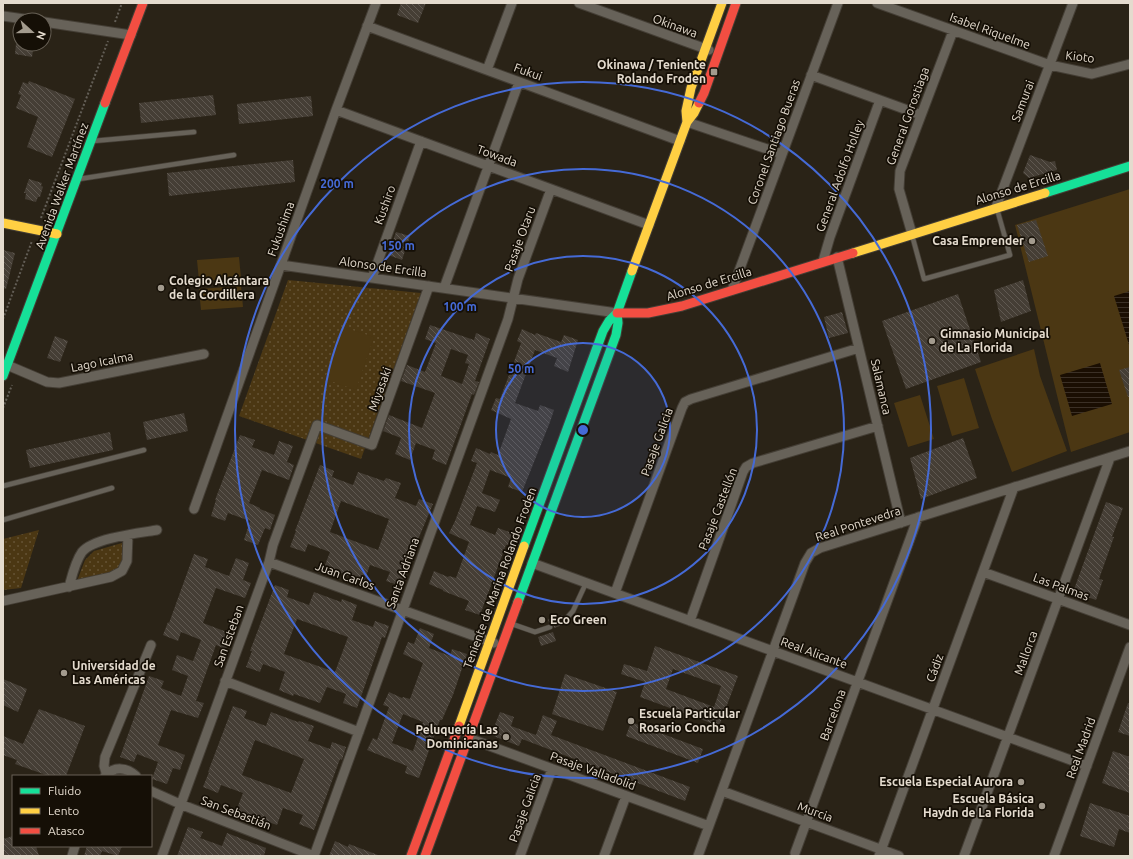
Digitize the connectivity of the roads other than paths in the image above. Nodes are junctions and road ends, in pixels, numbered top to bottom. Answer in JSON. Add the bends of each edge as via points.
{"nodes":[{"id":1,"x":143,"y":3,"type":"edge"},
{"id":2,"x":376,"y":3,"type":"edge"},
{"id":3,"x":512,"y":3,"type":"edge"},
{"id":4,"x":579,"y":3,"type":"edge"},
{"id":5,"x":722,"y":3,"type":"edge"},
{"id":6,"x":736,"y":3,"type":"edge"},
{"id":7,"x":838,"y":3,"type":"edge"},
{"id":8,"x":877,"y":3,"type":"edge"},
{"id":9,"x":1073,"y":3,"type":"edge"},
{"id":10,"x":52,"y":23,"type":"edge"},
{"id":11,"x":367,"y":26,"type":"junction"},
{"id":12,"x":953,"y":31,"type":"junction"},
{"id":13,"x":131,"y":35,"type":"junction"},
{"id":14,"x":705,"y":49,"type":"junction"},
{"id":15,"x":718,"y":53,"type":"junction"},
{"id":16,"x":1130,"y":64,"type":"edge"},
{"id":17,"x":1050,"y":65,"type":"junction"},
{"id":18,"x":487,"y":70,"type":"junction"},
{"id":19,"x":811,"y":75,"type":"junction"},
{"id":20,"x":518,"y":82,"type":"junction"},
{"id":21,"x":880,"y":100,"type":"junction"},
{"id":22,"x":336,"y":110,"type":"junction"},
{"id":23,"x":921,"y":115,"type":"junction"},
{"id":24,"x":687,"y":122,"type":"junction"},
{"id":25,"x":194,"y":132,"type":"dead end"},
{"id":26,"x":421,"y":141,"type":"junction"},
{"id":27,"x":680,"y":141,"type":"junction"},
{"id":28,"x":91,"y":142,"type":"junction"},
{"id":29,"x":782,"y":154,"type":"junction"},
{"id":30,"x":234,"y":155,"type":"dead end"},
{"id":31,"x":488,"y":166,"type":"junction"},
{"id":32,"x":1130,"y":166,"type":"edge"},
{"id":33,"x":77,"y":179,"type":"junction"},
{"id":34,"x":551,"y":189,"type":"junction"},
{"id":35,"x":996,"y":207,"type":"junction"},
{"id":36,"x":3,"y":223,"type":"edge"},
{"id":37,"x":649,"y":225,"type":"junction"},
{"id":38,"x":57,"y":234,"type":"junction"},
{"id":39,"x":912,"y":234,"type":"junction"},
{"id":40,"x":837,"y":257,"type":"junction"},
{"id":41,"x":823,"y":261,"type":"junction"},
{"id":42,"x":281,"y":265,"type":"junction"},
{"id":43,"x":372,"y":278,"type":"junction"},
{"id":44,"x":430,"y":286,"type":"junction"},
{"id":45,"x":444,"y":288,"type":"junction"},
{"id":46,"x":732,"y":290,"type":"junction"},
{"id":47,"x":514,"y":298,"type":"junction"},
{"id":48,"x":617,"y":313,"type":"junction"},
{"id":49,"x":859,"y":348,"type":"junction"},
{"id":50,"x":204,"y":354,"type":"dead end"},
{"id":51,"x":5,"y":370,"type":"edge"},
{"id":52,"x":317,"y":425,"type":"joint"},
{"id":53,"x":878,"y":426,"type":"junction"},
{"id":54,"x":144,"y":450,"type":"dead end"},
{"id":55,"x":1130,"y":451,"type":"edge"},
{"id":56,"x":1110,"y":458,"type":"junction"},
{"id":57,"x":3,"y":486,"type":"edge"},
{"id":58,"x":1014,"y":487,"type":"junction"},
{"id":59,"x":112,"y":488,"type":"dead end"},
{"id":60,"x":194,"y":508,"type":"dead end"},
{"id":61,"x":918,"y":517,"type":"junction"},
{"id":62,"x":3,"y":520,"type":"edge"},
{"id":63,"x":901,"y":523,"type":"junction"},
{"id":64,"x":157,"y":530,"type":"dead end"},
{"id":65,"x":128,"y":535,"type":"junction"},
{"id":66,"x":270,"y":562,"type":"junction"},
{"id":67,"x":532,"y":563,"type":"junction"},
{"id":68,"x":983,"y":572,"type":"junction"},
{"id":69,"x":586,"y":583,"type":"junction"},
{"id":70,"x":69,"y":587,"type":"junction"},
{"id":71,"x":615,"y":593,"type":"junction"},
{"id":72,"x":1058,"y":599,"type":"junction"},
{"id":73,"x":3,"y":601,"type":"edge"},
{"id":74,"x":403,"y":610,"type":"junction"},
{"id":75,"x":565,"y":620,"type":"dead end"},
{"id":76,"x":690,"y":621,"type":"junction"},
{"id":77,"x":510,"y":624,"type":"junction"},
{"id":78,"x":1130,"y":625,"type":"edge"},
{"id":79,"x":550,"y":627,"type":"dead end"},
{"id":80,"x":489,"y":642,"type":"junction"},
{"id":81,"x":151,"y":645,"type":"dead end"},
{"id":82,"x":502,"y":646,"type":"junction"},
{"id":83,"x":1130,"y":647,"type":"edge"},
{"id":84,"x":773,"y":651,"type":"junction"},
{"id":85,"x":225,"y":681,"type":"junction"},
{"id":86,"x":857,"y":682,"type":"junction"},
{"id":87,"x":933,"y":709,"type":"junction"},
{"id":88,"x":359,"y":732,"type":"junction"},
{"id":89,"x":1007,"y":737,"type":"junction"},
{"id":90,"x":468,"y":738,"type":"junction"},
{"id":91,"x":1087,"y":766,"type":"junction"},
{"id":92,"x":552,"y":769,"type":"junction"},
{"id":93,"x":106,"y":775,"type":"edge"},
{"id":94,"x":135,"y":775,"type":"edge"},
{"id":95,"x":152,"y":791,"type":"edge"},
{"id":96,"x":722,"y":791,"type":"junction"},
{"id":97,"x":626,"y":796,"type":"junction"},
{"id":98,"x":180,"y":804,"type":"junction"},
{"id":99,"x":806,"y":822,"type":"junction"},
{"id":100,"x":709,"y":826,"type":"junction"},
{"id":101,"x":795,"y":853,"type":"dead end"},
{"id":102,"x":881,"y":853,"type":"edge"},
{"id":103,"x":162,"y":856,"type":"edge"},
{"id":104,"x":314,"y":856,"type":"edge"},
{"id":105,"x":411,"y":856,"type":"edge"},
{"id":106,"x":425,"y":856,"type":"edge"},
{"id":107,"x":520,"y":856,"type":"edge"},
{"id":108,"x":604,"y":856,"type":"edge"},
{"id":109,"x":698,"y":856,"type":"edge"},
{"id":110,"x":899,"y":856,"type":"edge"},
{"id":111,"x":964,"y":856,"type":"edge"},
{"id":112,"x":1054,"y":856,"type":"edge"}],
"edges":[{"from":1,"to":13,"type":"street","name":"Avenida Walker Martínez"},
{"from":2,"to":11,"type":"street","name":"Fukushima"},
{"from":3,"to":18,"type":"street"},
{"from":4,"to":14,"type":"street","name":"Okinawa"},
{"from":5,"to":14,"type":"street","name":"Teniente de Marina Rolando Froden"},
{"from":6,"to":15,"type":"street","name":"Teniente de Marina Rolando Froden"},
{"from":7,"to":19,"type":"street","name":"Coronel Santiago Bueras"},
{"from":8,"to":12,"type":"street","name":"Isabel Riquelme"},
{"from":9,"to":17,"type":"street","name":"Samurai"},
{"from":10,"to":13,"type":"street"},
{"from":11,"to":18,"type":"street","name":"Fukui"},
{"from":11,"to":22,"type":"street","name":"Fukushima"},
{"from":12,"to":17,"type":"street","name":"Isabel Riquelme"},
{"from":12,"to":23,"type":"street","name":"General Gorostiaga"},
{"from":13,"to":28,"type":"street","name":"Avenida Walker Martínez"},
{"from":14,"to":15,"type":"street","name":"Okinawa"},
{"from":14,"to":24,"type":"street","name":"Teniente de Marina Rolando Froden","via":[[688,100]]},
{"from":15,"to":24,"type":"street","name":"Teniente de Marina Rolando Froden","via":[[704,93]]},
{"from":16,"to":17,"type":"street","name":"Kioto","via":[[1092,74]]},
{"from":17,"to":35,"type":"street","name":"Samurai"},
{"from":18,"to":20,"type":"street","name":"Fukui"},
{"from":19,"to":21,"type":"street"},
{"from":19,"to":29,"type":"street","name":"Coronel Santiago Bueras"},
{"from":20,"to":27,"type":"street","name":"Fukui"},
{"from":20,"to":31,"type":"street"},
{"from":21,"to":23,"type":"street"},
{"from":21,"to":41,"type":"street","name":"General Adolfo Holley"},
{"from":22,"to":26,"type":"street","name":"Towada"},
{"from":22,"to":42,"type":"street","name":"Fukushima"},
{"from":23,"to":39,"type":"street","name":"General Gorostiaga","via":[[899,177],[900,195]]},
{"from":24,"to":27,"type":"street","name":"Teniente de Marina Rolando Froden"},
{"from":24,"to":29,"type":"street"},
{"from":25,"to":28,"type":"lane"},
{"from":26,"to":31,"type":"street","name":"Towada"},
{"from":26,"to":43,"type":"street","name":"Kushiro"},
{"from":27,"to":37,"type":"street","name":"Teniente de Marina Rolando Froden"},
{"from":28,"to":33,"type":"street","name":"Avenida Walker Martínez"},
{"from":29,"to":46,"type":"street","name":"Coronel Santiago Bueras"},
{"from":30,"to":33,"type":"lane"},
{"from":31,"to":34,"type":"street","name":"Towada"},
{"from":31,"to":45,"type":"street"},
{"from":32,"to":35,"type":"street","name":"Alonso de Ercilla"},
{"from":33,"to":38,"type":"street","name":"Avenida Walker Martínez"},
{"from":34,"to":37,"type":"street","name":"Towada"},
{"from":34,"to":47,"type":"street","name":"Pasaje Otaru","via":[[518,279]]},
{"from":35,"to":39,"type":"street","name":"Alonso de Ercilla"},
{"from":35,"to":39,"type":"lane","via":[[1010,255],[924,279]]},
{"from":36,"to":38,"type":"street"},
{"from":37,"to":48,"type":"street","name":"Teniente de Marina Rolando Froden"},
{"from":38,"to":51,"type":"street","name":"Avenida Walker Martínez"},
{"from":39,"to":40,"type":"street","name":"Alonso de Ercilla"},
{"from":40,"to":41,"type":"street","name":"Alonso de Ercilla"},
{"from":40,"to":49,"type":"street","name":"Salamanca"},
{"from":41,"to":46,"type":"street","name":"Alonso de Ercilla"},
{"from":42,"to":43,"type":"street","name":"Alonso de Ercilla"},
{"from":42,"to":60,"type":"street","name":"Fukushima"},
{"from":43,"to":44,"type":"street","name":"Alonso de Ercilla"},
{"from":44,"to":45,"type":"street","name":"Alonso de Ercilla"},
{"from":44,"to":52,"type":"street","name":"Miyasaki","via":[[372,445]]},
{"from":45,"to":47,"type":"street","name":"Alonso de Ercilla"},
{"from":46,"to":48,"type":"street","name":"Alonso de Ercilla","via":[[660,312]]},
{"from":47,"to":48,"type":"street","name":"Alonso de Ercilla"},
{"from":47,"to":74,"type":"street","name":"Santa Adriana"},
{"from":48,"to":67,"type":"street","name":"Teniente de Marina Rolando Froden","via":[[616,335]]},
{"from":48,"to":80,"type":"street","name":"Teniente de Marina Rolando Froden","via":[[603,331]]},
{"from":49,"to":53,"type":"street","name":"Salamanca"},
{"from":49,"to":71,"type":"street","name":"Pasaje Galicia","via":[[685,402]]},
{"from":50,"to":51,"type":"street","name":"Lago Icalma","via":[[59,383]]},
{"from":52,"to":66,"type":"street","name":"San Esteban","via":[[273,545]]},
{"from":53,"to":63,"type":"street","name":"Salamanca"},
{"from":53,"to":76,"type":"street","name":"Pasaje Castellón","via":[[746,467]]},
{"from":54,"to":57,"type":"lane"},
{"from":55,"to":56,"type":"street","name":"Real Pontevedra"},
{"from":56,"to":58,"type":"street","name":"Real Pontevedra"},
{"from":56,"to":72,"type":"street","name":"Mallorca"},
{"from":58,"to":61,"type":"street","name":"Real Pontevedra"},
{"from":58,"to":68,"type":"street","name":"Cádiz"},
{"from":59,"to":62,"type":"lane"},
{"from":61,"to":63,"type":"street","name":"Real Pontevedra"},
{"from":61,"to":86,"type":"street","name":"Barcelona"},
{"from":63,"to":84,"type":"street","name":"Real Pontevedra","via":[[811,553]]},
{"from":64,"to":65,"type":"street"},
{"from":65,"to":70,"type":"street","via":[[93,544],[82,552]]},
{"from":65,"to":70,"type":"street","via":[[127,561],[122,571],[111,577]]},
{"from":66,"to":74,"type":"street","name":"Juan Carlos"},
{"from":66,"to":85,"type":"street","name":"San Esteban"},
{"from":67,"to":69,"type":"street","name":"Real Alicante"},
{"from":67,"to":77,"type":"street","name":"Teniente de Marina Rolando Froden"},
{"from":68,"to":72,"type":"street","name":"Las Palmas"},
{"from":68,"to":87,"type":"street","name":"Cádiz"},
{"from":69,"to":71,"type":"street","name":"Real Alicante"},
{"from":69,"to":75,"type":"lane","via":[[573,611]]},
{"from":70,"to":73,"type":"street"},
{"from":71,"to":76,"type":"street","name":"Real Alicante"},
{"from":72,"to":78,"type":"street","name":"Las Palmas"},
{"from":72,"to":89,"type":"street","name":"Mallorca"},
{"from":74,"to":80,"type":"street","name":"Juan Carlos"},
{"from":74,"to":88,"type":"street","name":"Santa Adriana"},
{"from":76,"to":84,"type":"street","name":"Real Alicante"},
{"from":77,"to":79,"type":"lane","via":[[535,632]]},
{"from":77,"to":82,"type":"street","name":"Teniente de Marina Rolando Froden"},
{"from":80,"to":82,"type":"street","name":"Juan Carlos"},
{"from":80,"to":105,"type":"street","name":"Teniente de Marina Rolando Froden"},
{"from":81,"to":93,"type":"street","via":[[105,757]]},
{"from":82,"to":90,"type":"street","name":"Teniente de Marina Rolando Froden"},
{"from":83,"to":91,"type":"street","name":"Real Madrid"},
{"from":84,"to":86,"type":"street","name":"Real Alicante"},
{"from":84,"to":96,"type":"street","name":"Real Pontevedra"},
{"from":85,"to":88,"type":"street"},
{"from":85,"to":98,"type":"street","name":"San Esteban"},
{"from":86,"to":87,"type":"street","name":"Real Alicante"},
{"from":86,"to":99,"type":"street","name":"Barcelona"},
{"from":87,"to":89,"type":"street","name":"Real Alicante"},
{"from":87,"to":102,"type":"street","name":"Cádiz"},
{"from":88,"to":104,"type":"street","name":"Santa Adriana"},
{"from":89,"to":91,"type":"street","name":"Real Alicante"},
{"from":89,"to":111,"type":"street","name":"Mallorca"},
{"from":90,"to":92,"type":"street","name":"Pasaje Valladolid"},
{"from":90,"to":106,"type":"street","name":"Teniente de Marina Rolando Froden"},
{"from":91,"to":112,"type":"street","name":"Real Madrid"},
{"from":92,"to":97,"type":"street","name":"Pasaje Valladolid"},
{"from":92,"to":107,"type":"street","name":"Pasaje Galicia"},
{"from":93,"to":94,"type":"street","via":[[113,769],[120,768]]},
{"from":95,"to":98,"type":"street","name":"San Sebastián"},
{"from":96,"to":99,"type":"street","name":"Murcia"},
{"from":96,"to":100,"type":"street","name":"Real Pontevedra"},
{"from":97,"to":100,"type":"street","name":"Pasaje Valladolid"},
{"from":97,"to":108,"type":"street"},
{"from":98,"to":103,"type":"street","name":"San Esteban"},
{"from":98,"to":104,"type":"street","name":"San Sebastián"},
{"from":99,"to":101,"type":"street","name":"Barcelona"},
{"from":99,"to":102,"type":"street","name":"Murcia"},
{"from":100,"to":109,"type":"street","name":"Real Pontevedra"},
{"from":102,"to":110,"type":"street","name":"Murcia"}]}
